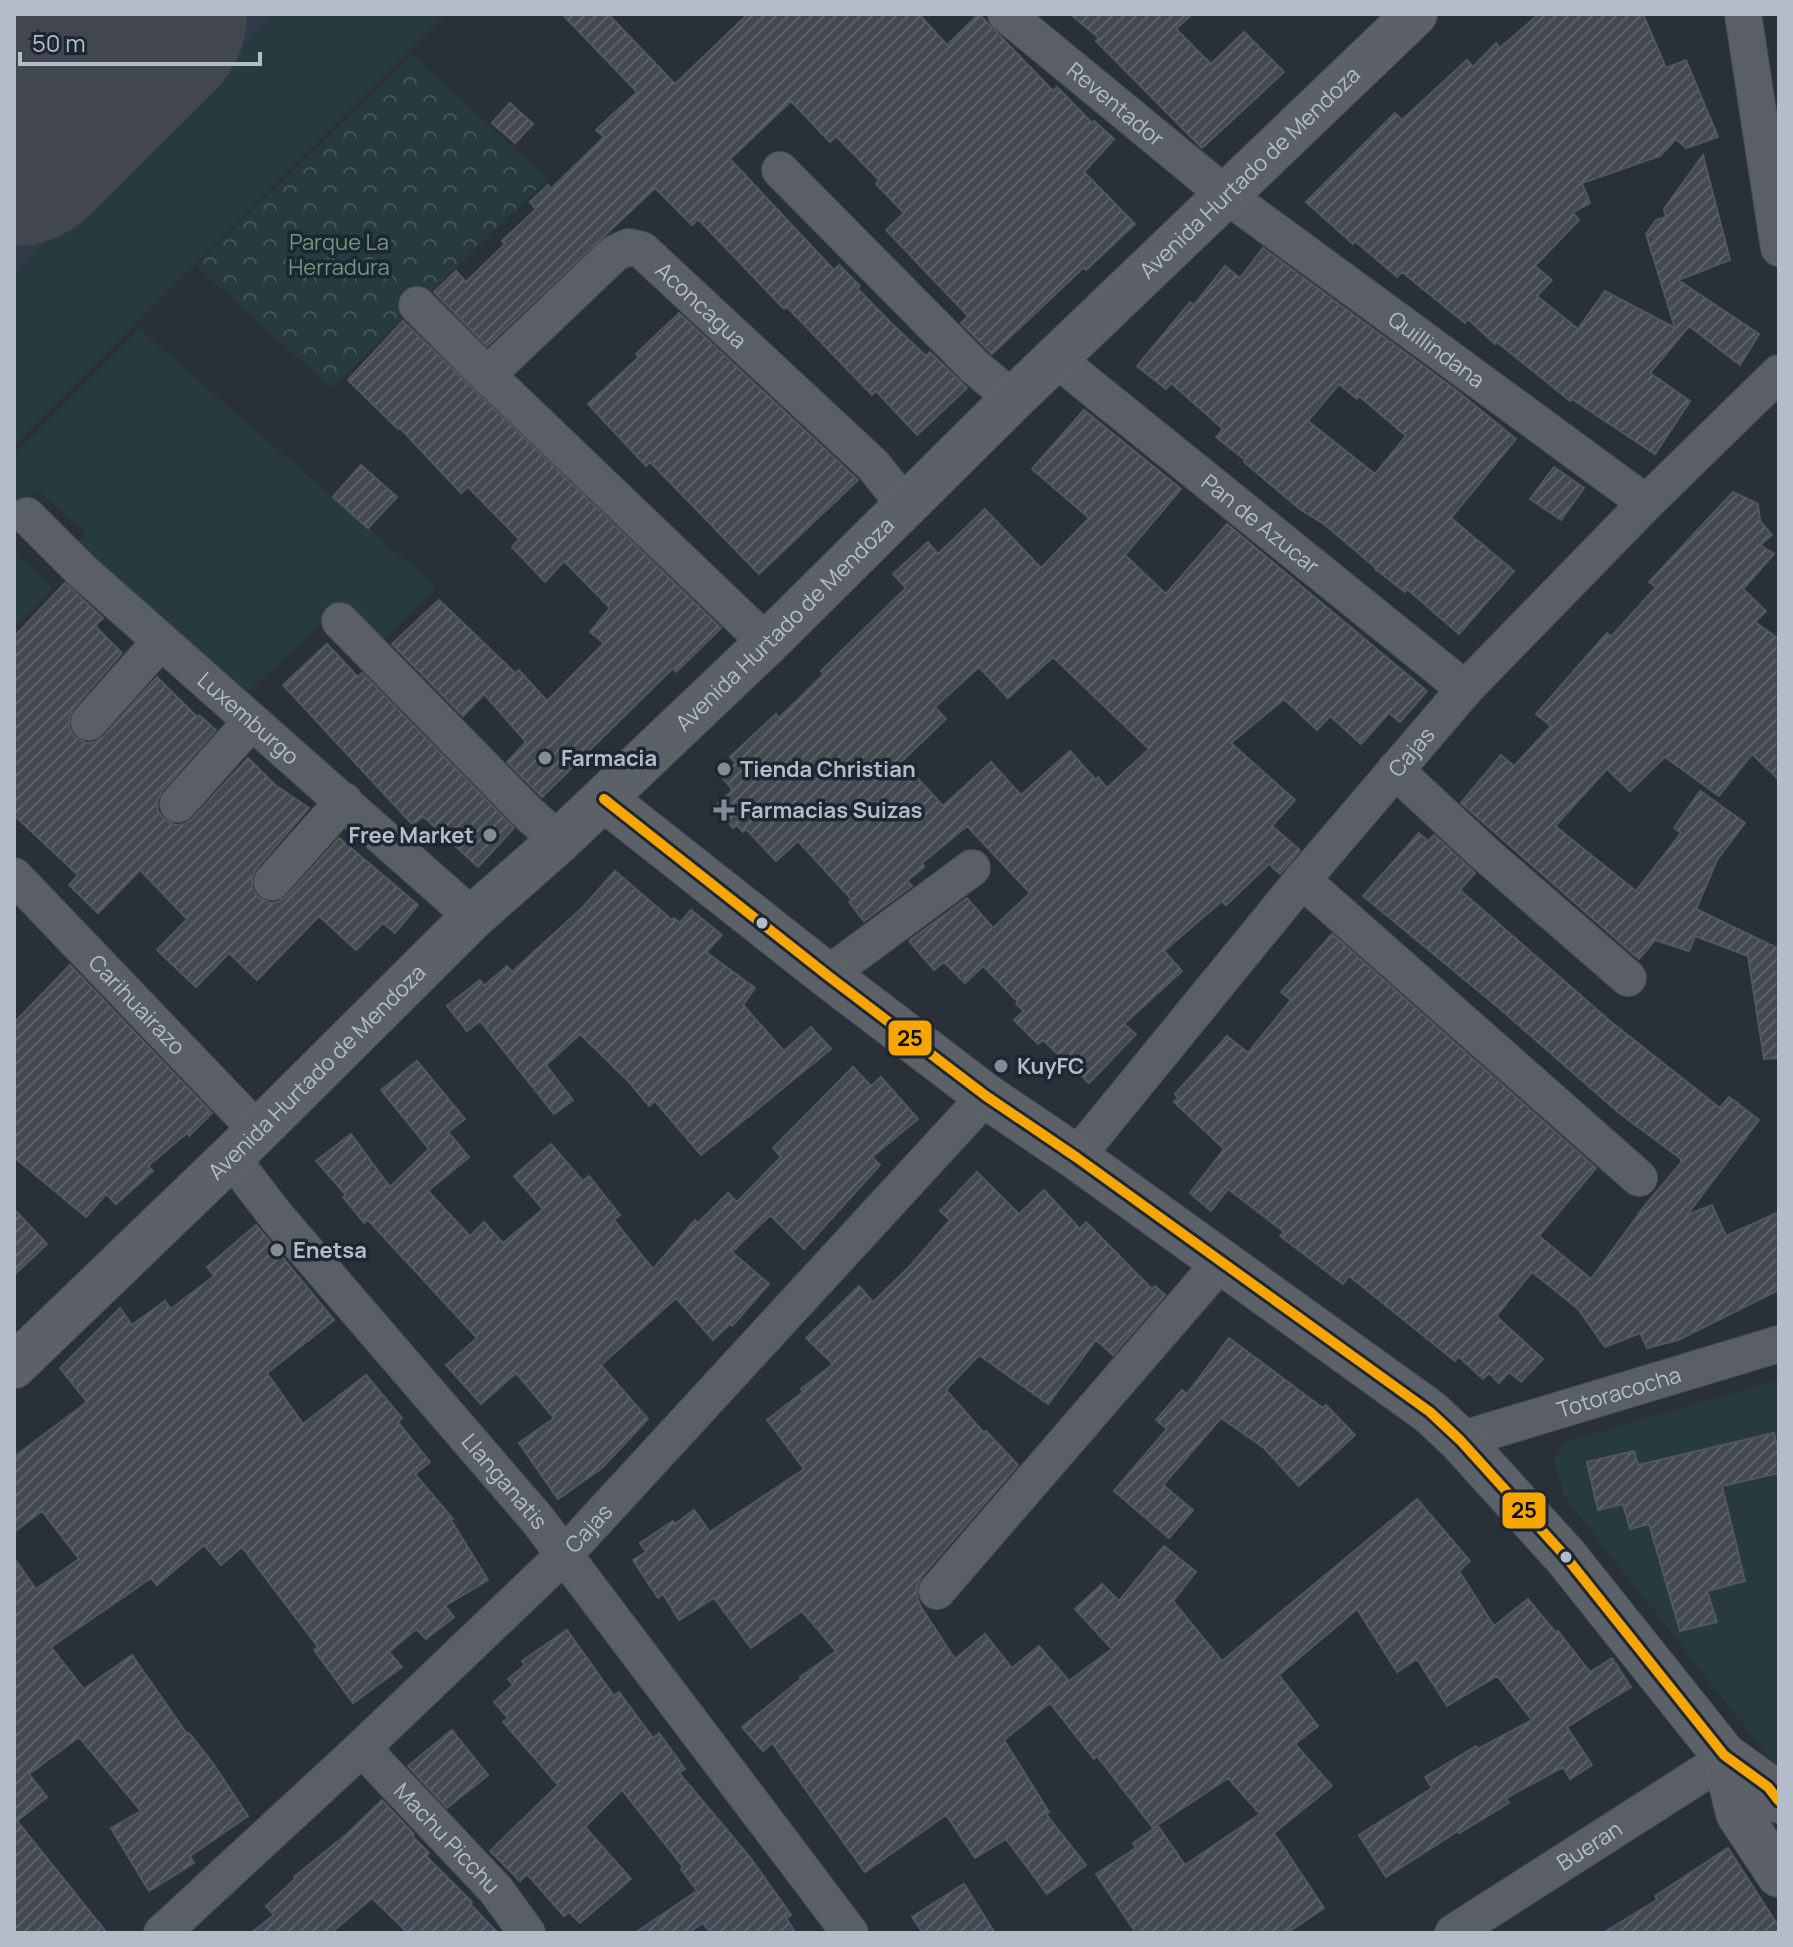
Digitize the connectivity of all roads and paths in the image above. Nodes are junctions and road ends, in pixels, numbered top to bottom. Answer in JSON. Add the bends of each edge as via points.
{"nodes":[{"id":1,"x":1006,"y":14,"type":"edge"},
{"id":2,"x":1415,"y":14,"type":"edge"},
{"id":3,"x":1743,"y":14,"type":"edge"},
{"id":4,"x":780,"y":170,"type":"dead end"},
{"id":5,"x":1226,"y":195,"type":"junction"},
{"id":6,"x":1778,"y":236,"type":"edge"},
{"id":7,"x":417,"y":305,"type":"dead end"},
{"id":8,"x":1055,"y":358,"type":"junction"},
{"id":9,"x":1779,"y":373,"type":"edge"},
{"id":10,"x":487,"y":375,"type":"junction"},
{"id":11,"x":1013,"y":399,"type":"junction"},
{"id":12,"x":1646,"y":503,"type":"junction"},
{"id":13,"x":906,"y":506,"type":"junction"},
{"id":14,"x":27,"y":516,"type":"dead end"},
{"id":15,"x":340,"y":621,"type":"dead end"},
{"id":16,"x":161,"y":641,"type":"junction"},
{"id":17,"x":767,"y":643,"type":"junction"},
{"id":18,"x":1465,"y":689,"type":"junction"},
{"id":19,"x":89,"y":722,"type":"dead end"},
{"id":20,"x":251,"y":722,"type":"junction"},
{"id":21,"x":1395,"y":770,"type":"junction"},
{"id":22,"x":604,"y":799,"type":"junction"},
{"id":23,"x":344,"y":801,"type":"junction"},
{"id":24,"x":178,"y":804,"type":"dead end"},
{"id":25,"x":559,"y":841,"type":"junction"},
{"id":26,"x":972,"y":868,"type":"dead end"},
{"id":27,"x":1302,"y":880,"type":"junction"},
{"id":28,"x":272,"y":882,"type":"dead end"},
{"id":29,"x":20,"y":892,"type":"edge"},
{"id":30,"x":473,"y":917,"type":"junction"},
{"id":31,"x":827,"y":975,"type":"junction"},
{"id":32,"x":1628,"y":978,"type":"dead end"},
{"id":33,"x":986,"y":1096,"type":"junction"},
{"id":34,"x":244,"y":1143,"type":"junction"},
{"id":35,"x":1076,"y":1157,"type":"junction"},
{"id":36,"x":1639,"y":1178,"type":"dead end"},
{"id":37,"x":1221,"y":1262,"type":"junction"},
{"id":38,"x":1779,"y":1344,"type":"edge"},
{"id":39,"x":14,"y":1366,"type":"edge"},
{"id":40,"x":1460,"y":1440,"type":"junction"},
{"id":41,"x":564,"y":1555,"type":"junction"},
{"id":42,"x":937,"y":1591,"type":"dead end"},
{"id":43,"x":362,"y":1748,"type":"junction"},
{"id":44,"x":1724,"y":1755,"type":"junction"},
{"id":45,"x":1779,"y":1801,"type":"edge"},
{"id":46,"x":1779,"y":1875,"type":"edge"},
{"id":47,"x":162,"y":1933,"type":"edge"},
{"id":48,"x":527,"y":1933,"type":"edge"},
{"id":49,"x":850,"y":1933,"type":"edge"},
{"id":50,"x":1453,"y":1933,"type":"edge"}],
"edges":[{"from":1,"to":5,"type":"street","name":"Reventador"},
{"from":2,"to":5,"type":"main road","name":"Avenida Hurtado de Mendoza"},
{"from":3,"to":6,"type":"street"},
{"from":4,"to":11,"type":"street"},
{"from":5,"to":8,"type":"main road","name":"Avenida Hurtado de Mendoza"},
{"from":5,"to":12,"type":"street","name":"Quillindana"},
{"from":7,"to":10,"type":"street"},
{"from":8,"to":11,"type":"main road","name":"Avenida Hurtado de Mendoza"},
{"from":8,"to":18,"type":"street","name":"Pan de Azucar"},
{"from":9,"to":12,"type":"street","name":"Cajas"},
{"from":10,"to":13,"type":"street","name":"Aconcagua","via":[[615,253],[629,247],[642,250],[873,465]]},
{"from":10,"to":17,"type":"street"},
{"from":11,"to":13,"type":"main road","name":"Avenida Hurtado de Mendoza"},
{"from":12,"to":18,"type":"street","name":"Cajas"},
{"from":13,"to":17,"type":"main road","name":"Avenida Hurtado de Mendoza"},
{"from":14,"to":16,"type":"street","name":"Luxemburgo"},
{"from":15,"to":25,"type":"street"},
{"from":16,"to":19,"type":"street"},
{"from":16,"to":20,"type":"street","name":"Luxemburgo"},
{"from":17,"to":22,"type":"main road","name":"Avenida Hurtado de Mendoza"},
{"from":18,"to":21,"type":"street","name":"Cajas"},
{"from":20,"to":23,"type":"street","name":"Luxemburgo"},
{"from":20,"to":24,"type":"street"},
{"from":21,"to":27,"type":"street","name":"Cajas"},
{"from":21,"to":32,"type":"street"},
{"from":22,"to":25,"type":"main road","name":"Avenida Hurtado de Mendoza"},
{"from":22,"to":31,"type":"main road"},
{"from":23,"to":28,"type":"street"},
{"from":23,"to":30,"type":"street","name":"Luxemburgo"},
{"from":25,"to":30,"type":"main road","name":"Avenida Hurtado de Mendoza"},
{"from":26,"to":31,"type":"street"},
{"from":27,"to":35,"type":"street","name":"Cajas"},
{"from":27,"to":36,"type":"street"},
{"from":29,"to":34,"type":"street","name":"Carihuairazo"},
{"from":30,"to":34,"type":"main road","name":"Avenida Hurtado de Mendoza"},
{"from":31,"to":33,"type":"main road"},
{"from":33,"to":35,"type":"main road"},
{"from":33,"to":41,"type":"street","name":"Cajas"},
{"from":34,"to":39,"type":"main road","name":"Avenida Hurtado de Mendoza"},
{"from":34,"to":41,"type":"street","name":"Llanganatis","via":[[276,1216]]},
{"from":35,"to":37,"type":"main road"},
{"from":37,"to":40,"type":"main road","via":[[1430,1412]]},
{"from":37,"to":42,"type":"street"},
{"from":38,"to":40,"type":"street","name":"Totoracocha"},
{"from":40,"to":44,"type":"main road","via":[[1566,1557]]},
{"from":41,"to":43,"type":"street","name":"Cajas"},
{"from":41,"to":49,"type":"street","name":"Llanganatis"},
{"from":43,"to":47,"type":"street","name":"Cajas"},
{"from":43,"to":48,"type":"street","name":"Machu Picchu","via":[[496,1890]]},
{"from":44,"to":45,"type":"main road"},
{"from":44,"to":46,"type":"main road","via":[[1738,1813]]},
{"from":44,"to":50,"type":"street","name":"Bueran"}]}
